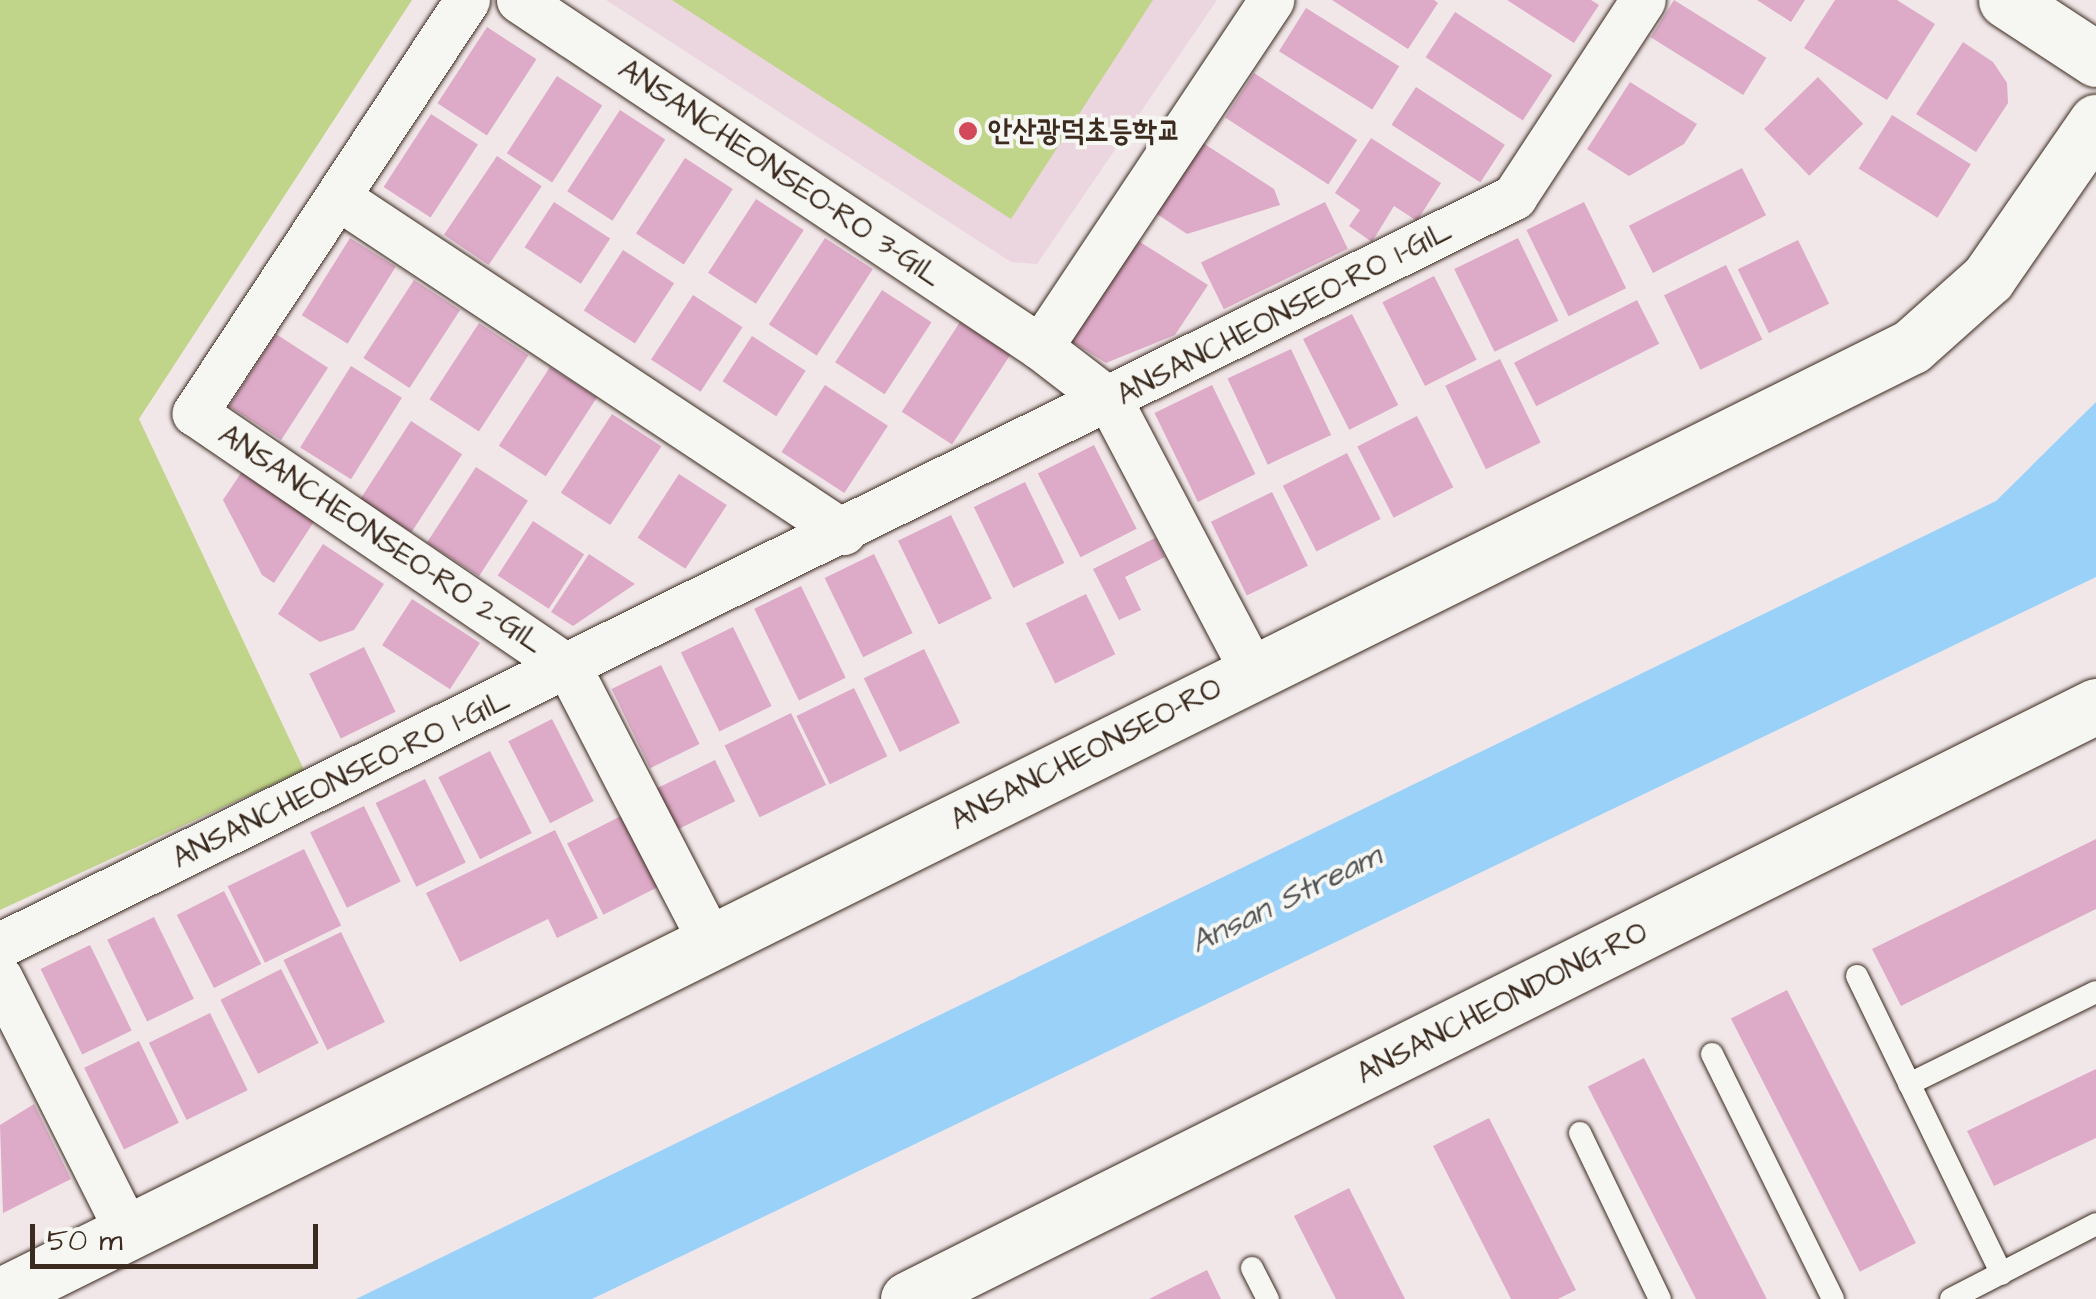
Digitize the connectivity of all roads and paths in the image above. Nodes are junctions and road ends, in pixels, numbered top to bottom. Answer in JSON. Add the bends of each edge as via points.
{"nodes":[{"id":1,"x":467,"y":0,"type":"edge"},
{"id":2,"x":519,"y":0,"type":"edge"},
{"id":3,"x":1271,"y":0,"type":"edge"},
{"id":4,"x":1643,"y":0,"type":"edge"},
{"id":5,"x":2006,"y":0,"type":"edge"},
{"id":6,"x":2096,"y":59,"type":"edge"},
{"id":7,"x":2096,"y":122,"type":"edge"},
{"id":8,"x":339,"y":198,"type":"junction"},
{"id":9,"x":1040,"y":347,"type":"junction"},
{"id":10,"x":1110,"y":401,"type":"junction"},
{"id":11,"x":843,"y":532,"type":"junction"},
{"id":12,"x":569,"y":668,"type":"junction"},
{"id":13,"x":1252,"y":670,"type":"junction"},
{"id":14,"x":2096,"y":706,"type":"edge"},
{"id":15,"x":712,"y":944,"type":"junction"},
{"id":16,"x":0,"y":945,"type":"edge"},
{"id":17,"x":1857,"y":976,"type":"dead end"},
{"id":18,"x":0,"y":978,"type":"edge"},
{"id":19,"x":2096,"y":992,"type":"edge"},
{"id":20,"x":1712,"y":1054,"type":"dead end"},
{"id":21,"x":1909,"y":1084,"type":"junction"},
{"id":22,"x":1580,"y":1133,"type":"dead end"},
{"id":23,"x":2096,"y":1224,"type":"edge"},
{"id":24,"x":128,"y":1233,"type":"junction"},
{"id":25,"x":1252,"y":1268,"type":"dead end"},
{"id":26,"x":2002,"y":1274,"type":"junction"},
{"id":27,"x":0,"y":1296,"type":"edge"},
{"id":28,"x":908,"y":1299,"type":"edge"},
{"id":29,"x":1268,"y":1299,"type":"edge"},
{"id":30,"x":1660,"y":1299,"type":"edge"},
{"id":31,"x":1833,"y":1299,"type":"edge"},
{"id":32,"x":1951,"y":1299,"type":"edge"}],
"edges":[{"from":1,"to":8,"type":"street","name":"ANSANCHEONSEO-RO 2-GIL"},
{"from":2,"to":9,"type":"street","name":"ANSANCHEONSEO-RO 3-GIL"},
{"from":3,"to":9,"type":"street"},
{"from":4,"to":10,"type":"street","name":"ANSANCHEONSEO-RO 1-GIL","via":[[1514,197]]},
{"from":5,"to":6,"type":"street"},
{"from":7,"to":13,"type":"street","name":"ANSANCHEONSEO-RO","via":[[1988,278],[1912,346]]},
{"from":8,"to":11,"type":"street"},
{"from":8,"to":12,"type":"street","name":"ANSANCHEONSEO-RO 2-GIL","via":[[195,413]]},
{"from":9,"to":10,"type":"street","name":"ANSANCHEONSEO-RO 3-GIL"},
{"from":10,"to":11,"type":"street","name":"ANSANCHEONSEO-RO 1-GIL"},
{"from":10,"to":13,"type":"street","name":"ANSANCHEONSEO-RO 3-GIL"},
{"from":11,"to":12,"type":"street","name":"ANSANCHEONSEO-RO 1-GIL"},
{"from":12,"to":15,"type":"street","name":"ANSANCHEONSEO-RO 2-GIL"},
{"from":12,"to":16,"type":"street","name":"ANSANCHEONSEO-RO 1-GIL"},
{"from":13,"to":15,"type":"street","name":"ANSANCHEONSEO-RO"},
{"from":14,"to":28,"type":"street","name":"ANSANCHEONDONG-RO"},
{"from":15,"to":24,"type":"street","name":"ANSANCHEONSEO-RO"},
{"from":17,"to":21,"type":"lane"},
{"from":18,"to":24,"type":"street"},
{"from":19,"to":21,"type":"lane"},
{"from":20,"to":31,"type":"lane"},
{"from":21,"to":26,"type":"lane"},
{"from":22,"to":30,"type":"lane"},
{"from":23,"to":26,"type":"lane"},
{"from":24,"to":27,"type":"street","name":"ANSANCHEONSEO-RO"},
{"from":25,"to":29,"type":"lane"},
{"from":26,"to":32,"type":"lane"}]}
